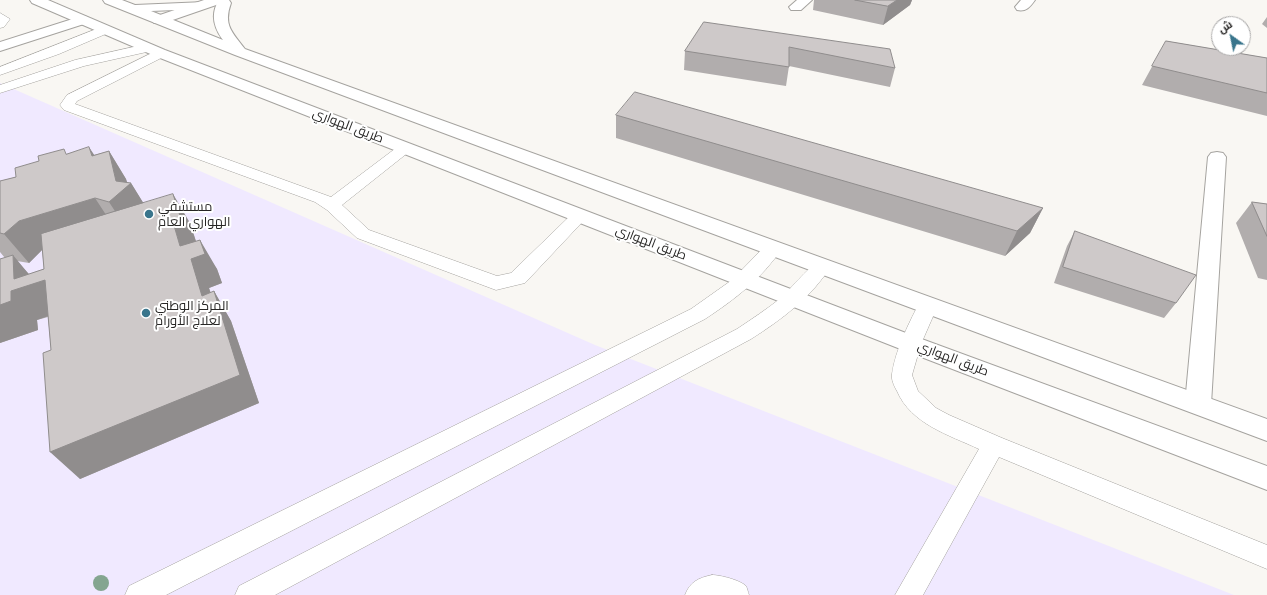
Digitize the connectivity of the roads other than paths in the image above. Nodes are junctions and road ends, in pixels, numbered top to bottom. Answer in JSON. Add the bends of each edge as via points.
{"nodes":[{"id":1,"x":37,"y":0,"type":"edge"},
{"id":2,"x":110,"y":0,"type":"edge"},
{"id":3,"x":223,"y":1,"type":"edge"},
{"id":4,"x":200,"y":5,"type":"junction"},
{"id":5,"x":131,"y":8,"type":"junction"},
{"id":6,"x":0,"y":17,"type":"edge"},
{"id":7,"x":82,"y":20,"type":"junction"},
{"id":8,"x":167,"y":23,"type":"junction"},
{"id":9,"x":0,"y":24,"type":"edge"},
{"id":10,"x":104,"y":30,"type":"junction"},
{"id":11,"x":0,"y":47,"type":"edge"},
{"id":12,"x":154,"y":50,"type":"junction"},
{"id":13,"x":240,"y":52,"type":"junction"},
{"id":14,"x":0,"y":71,"type":"edge"},
{"id":15,"x":0,"y":89,"type":"edge"},
{"id":16,"x":405,"y":148,"type":"junction"},
{"id":17,"x":1217,"y":157,"type":"dead end"},
{"id":18,"x":333,"y":204,"type":"junction"},
{"id":19,"x":580,"y":216,"type":"junction"},
{"id":20,"x":774,"y":248,"type":"junction"},
{"id":21,"x":822,"y":266,"type":"junction"},
{"id":22,"x":746,"y":280,"type":"junction"},
{"id":23,"x":794,"y":298,"type":"junction"},
{"id":24,"x":928,"y":305,"type":"junction"},
{"id":25,"x":911,"y":344,"type":"junction"},
{"id":26,"x":1198,"y":404,"type":"junction"},
{"id":27,"x":1267,"y":430,"type":"edge"},
{"id":28,"x":994,"y":445,"type":"junction"},
{"id":29,"x":1267,"y":478,"type":"edge"},
{"id":30,"x":1267,"y":557,"type":"edge"},
{"id":31,"x":138,"y":595,"type":"edge"},
{"id":32,"x":248,"y":595,"type":"edge"},
{"id":33,"x":698,"y":595,"type":"edge"},
{"id":34,"x":736,"y":595,"type":"edge"},
{"id":35,"x":908,"y":595,"type":"edge"}],
"edges":[{"from":1,"to":7,"type":"main road","name":"طريق الهواري"},
{"from":2,"to":5,"type":"main road"},
{"from":3,"to":4,"type":"main road"},
{"from":3,"to":8,"type":"main road"},
{"from":3,"to":13,"type":"main road","via":[[220,22]]},
{"from":4,"to":5,"type":"main road"},
{"from":4,"to":8,"type":"main road"},
{"from":5,"to":8,"type":"main road"},
{"from":6,"to":9,"type":"lane","via":[[4,19]]},
{"from":7,"to":10,"type":"main road","name":"طريق الهواري"},
{"from":7,"to":11,"type":"main road"},
{"from":8,"to":13,"type":"main road"},
{"from":10,"to":12,"type":"main road","name":"طريق الهواري"},
{"from":10,"to":14,"type":"lane"},
{"from":12,"to":15,"type":"lane","via":[[80,63]]},
{"from":12,"to":16,"type":"main road","name":"طريق الهواري"},
{"from":12,"to":18,"type":"lane","via":[[72,98],[67,105],[69,108]]},
{"from":13,"to":20,"type":"main road"},
{"from":16,"to":18,"type":"lane"},
{"from":16,"to":19,"type":"main road","name":"طريق الهواري"},
{"from":17,"to":26,"type":"main road"},
{"from":18,"to":19,"type":"lane","via":[[347,221],[363,234],[496,283],[518,278]]},
{"from":19,"to":22,"type":"main road","name":"طريق الهواري"},
{"from":20,"to":21,"type":"main road"},
{"from":20,"to":22,"type":"lane"},
{"from":21,"to":23,"type":"lane"},
{"from":21,"to":24,"type":"main road"},
{"from":22,"to":23,"type":"main road","name":"طريق الهواري"},
{"from":22,"to":31,"type":"lane","via":[[698,314]]},
{"from":23,"to":25,"type":"main road","name":"طريق الهواري"},
{"from":23,"to":32,"type":"lane","via":[[744,334]]},
{"from":24,"to":25,"type":"lane"},
{"from":24,"to":26,"type":"main road"},
{"from":25,"to":28,"type":"lane","via":[[902,375],[910,397],[941,422]]},
{"from":25,"to":29,"type":"main road","name":"طريق الهواري"},
{"from":26,"to":27,"type":"main road"},
{"from":28,"to":30,"type":"lane"},
{"from":28,"to":35,"type":"lane"},
{"from":33,"to":34,"type":"lane","via":[[704,590],[720,587]]}]}
